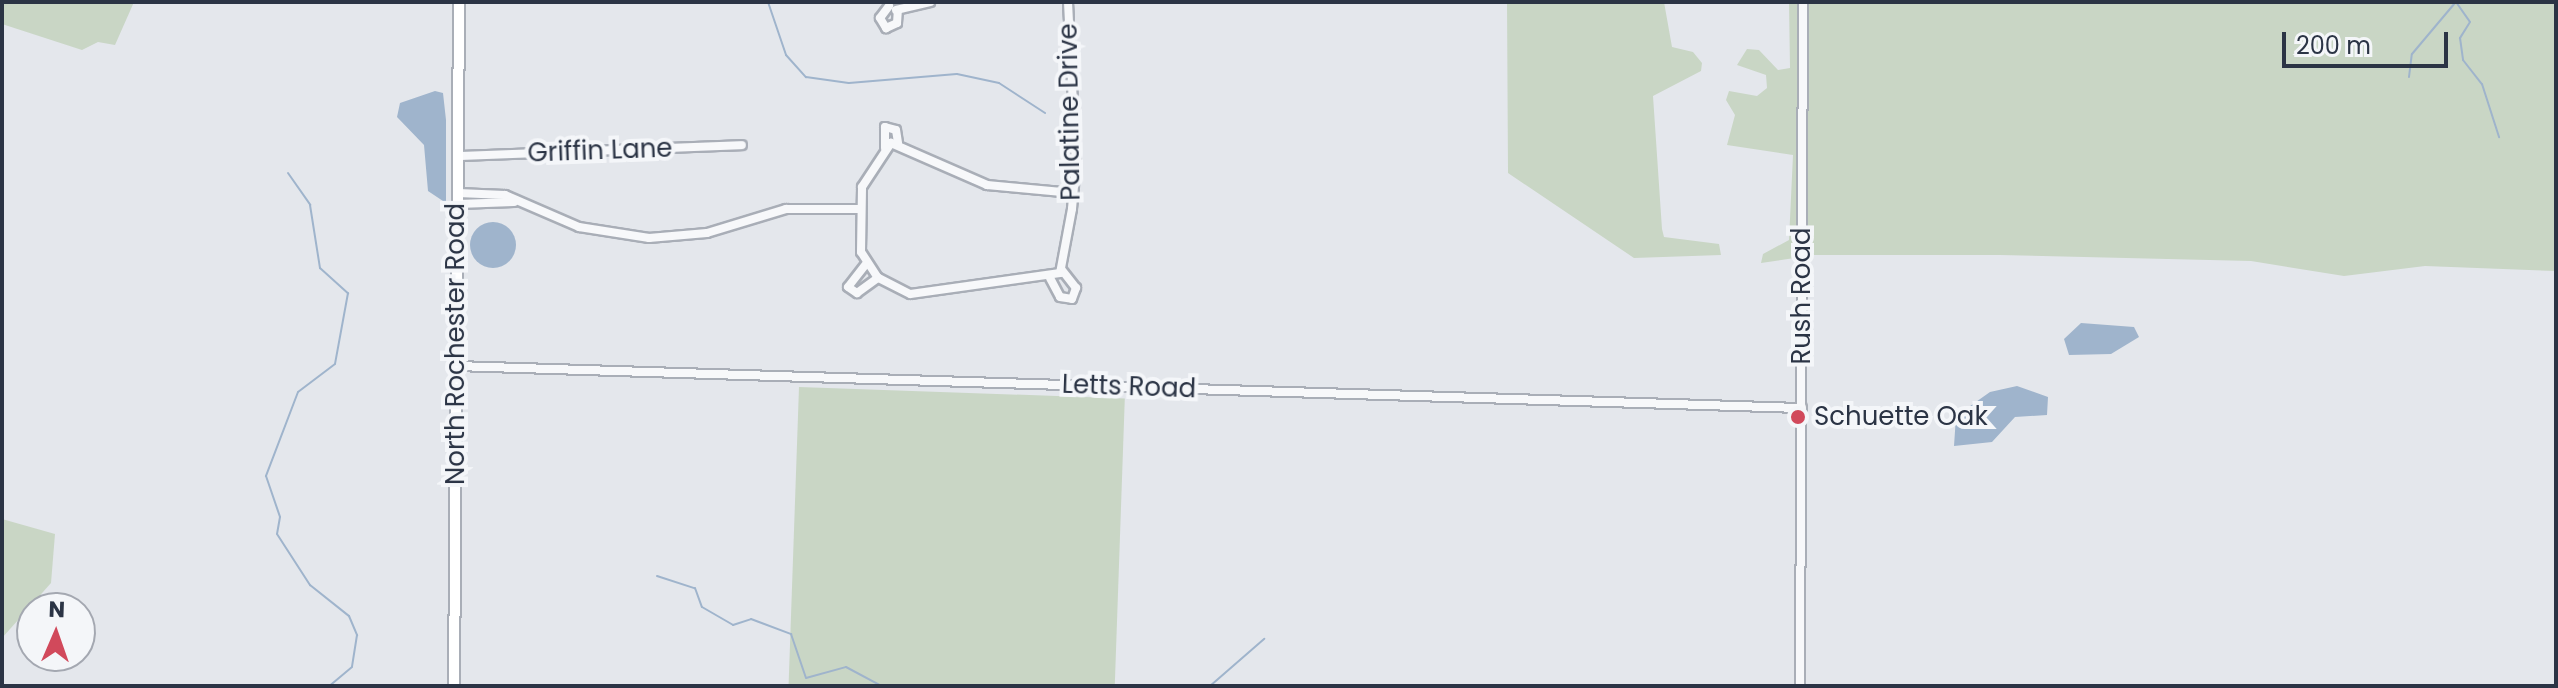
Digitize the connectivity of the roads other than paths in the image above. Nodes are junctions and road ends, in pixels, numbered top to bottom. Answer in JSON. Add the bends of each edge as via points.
{"nodes":[{"id":1,"x":459,"y":2,"type":"edge"},
{"id":2,"x":930,"y":2,"type":"edge"},
{"id":3,"x":1068,"y":2,"type":"edge"},
{"id":4,"x":1803,"y":2,"type":"edge"},
{"id":5,"x":888,"y":4,"type":"edge"},
{"id":6,"x":898,"y":10,"type":"junction"},
{"id":7,"x":898,"y":143,"type":"junction"},
{"id":8,"x":742,"y":145,"type":"dead end"},
{"id":9,"x":885,"y":148,"type":"junction"},
{"id":10,"x":458,"y":156,"type":"junction"},
{"id":11,"x":1073,"y":193,"type":"junction"},
{"id":12,"x":458,"y":198,"type":"junction"},
{"id":13,"x":860,"y":209,"type":"junction"},
{"id":14,"x":866,"y":264,"type":"junction"},
{"id":15,"x":1062,"y":270,"type":"junction"},
{"id":16,"x":878,"y":278,"type":"junction"},
{"id":17,"x":1050,"y":278,"type":"junction"},
{"id":18,"x":456,"y":366,"type":"junction"},
{"id":19,"x":1802,"y":408,"type":"junction"},
{"id":20,"x":454,"y":686,"type":"edge"},
{"id":21,"x":1800,"y":686,"type":"edge"}],
"edges":[{"from":1,"to":10,"type":"main road","name":"North Rochester Road"},
{"from":2,"to":6,"type":"street"},
{"from":3,"to":11,"type":"street","name":"Palatine Drive"},
{"from":4,"to":19,"type":"street","name":"Rush Road"},
{"from":5,"to":6,"type":"street"},
{"from":5,"to":6,"type":"street","via":[[880,18],[886,28],[897,23]]},
{"from":7,"to":9,"type":"street"},
{"from":7,"to":9,"type":"street","via":[[895,128],[885,127]]},
{"from":7,"to":11,"type":"street","via":[[987,185]]},
{"from":8,"to":10,"type":"street","name":"Griffin Lane"},
{"from":9,"to":13,"type":"street","via":[[866,179]]},
{"from":10,"to":12,"type":"main road","name":"North Rochester Road"},
{"from":11,"to":15,"type":"street","name":"Palatine Drive"},
{"from":12,"to":13,"type":"street","via":[[514,202],[588,230],[649,238],[707,233],[786,209]]},
{"from":12,"to":18,"type":"main road","name":"North Rochester Road"},
{"from":13,"to":14,"type":"street"},
{"from":14,"to":16,"type":"street"},
{"from":14,"to":16,"type":"street","via":[[848,287],[857,293]]},
{"from":15,"to":17,"type":"street"},
{"from":15,"to":17,"type":"street","name":"Palatine Drive","via":[[1076,288],[1072,299],[1060,297]]},
{"from":16,"to":17,"type":"street","via":[[925,294],[993,278]]},
{"from":18,"to":19,"type":"street","name":"Letts Road"},
{"from":18,"to":20,"type":"main road","name":"North Rochester Road"},
{"from":19,"to":21,"type":"street","name":"Rush Road"}]}
